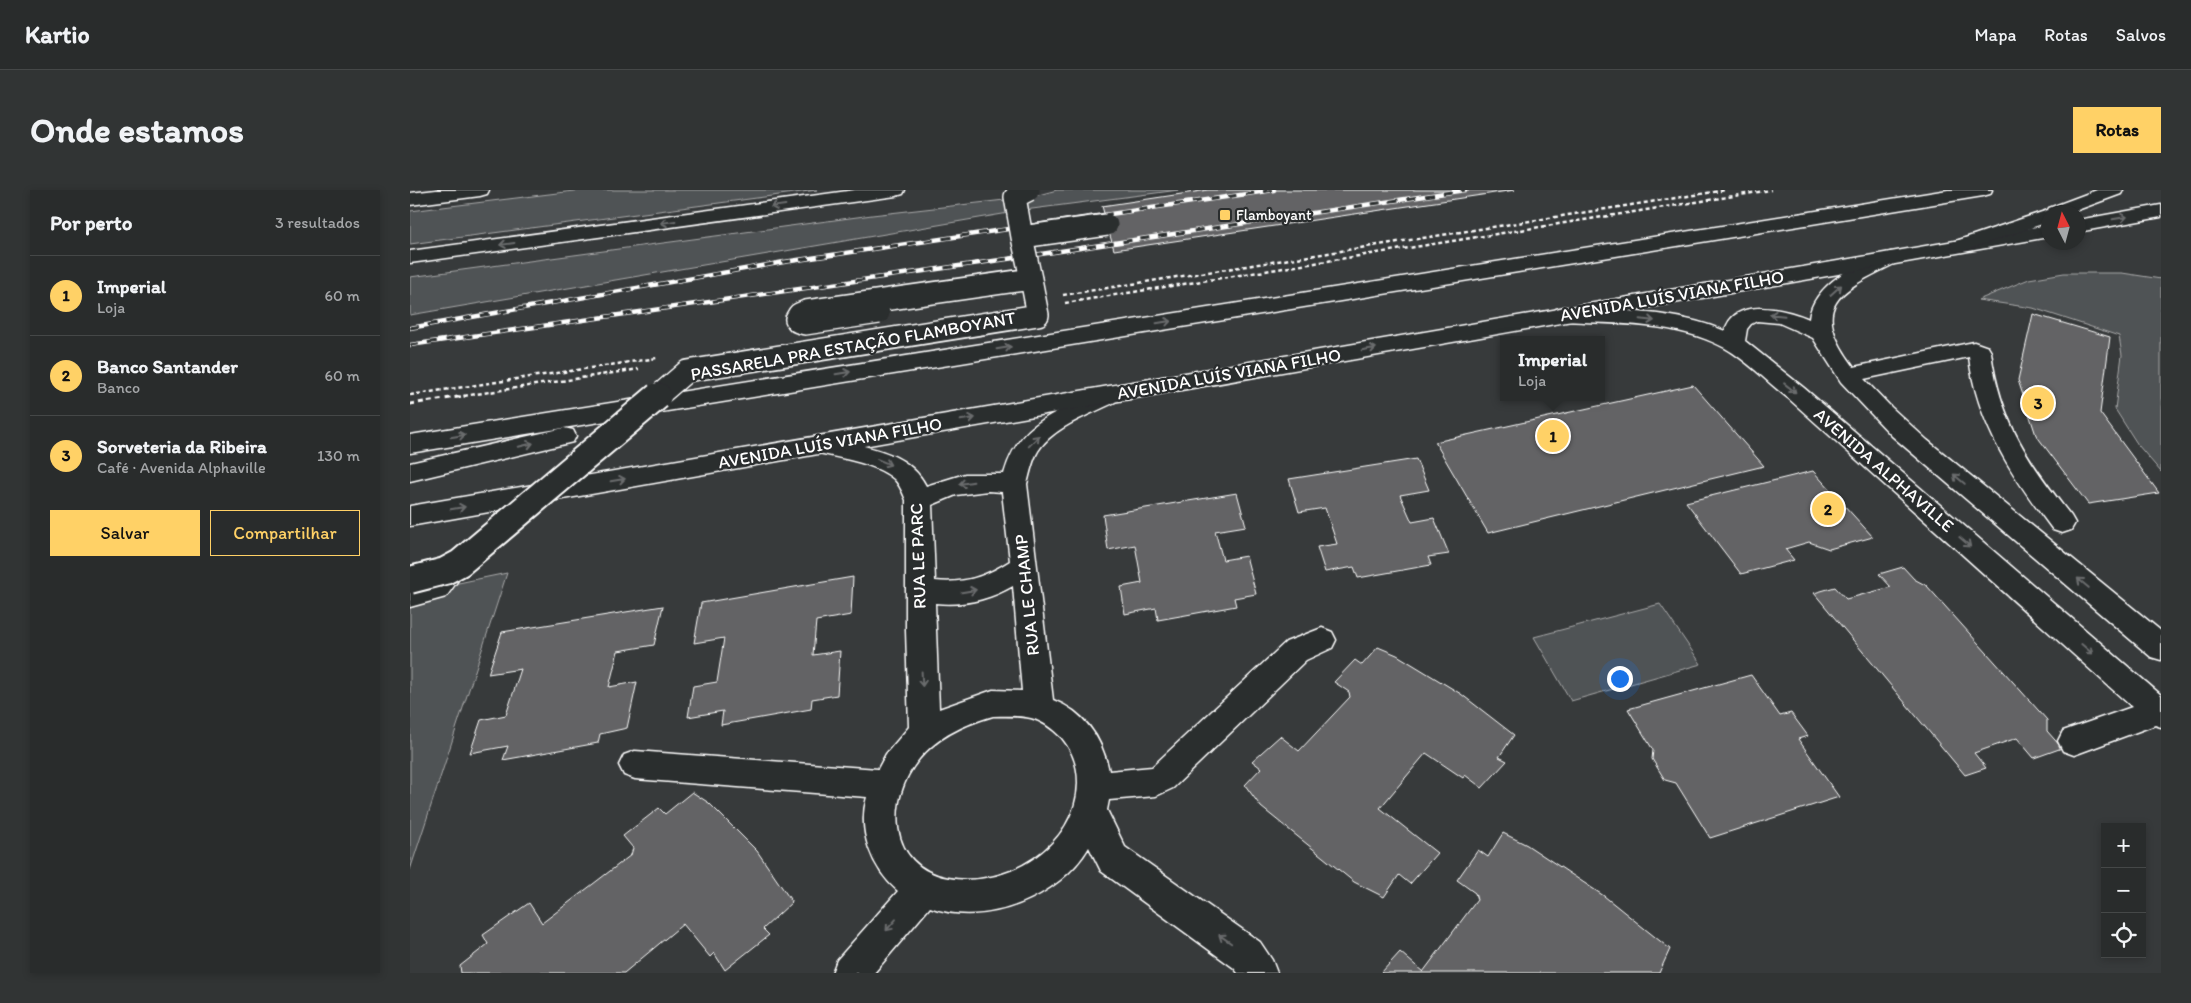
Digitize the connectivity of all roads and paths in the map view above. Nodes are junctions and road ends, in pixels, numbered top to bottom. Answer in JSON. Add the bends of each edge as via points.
{"nodes":[{"id":1,"x":480,"y":190,"type":"edge"},
{"id":2,"x":896,"y":190,"type":"edge"},
{"id":3,"x":1029,"y":190,"type":"edge"},
{"id":4,"x":1726,"y":190,"type":"edge"},
{"id":5,"x":1770,"y":190,"type":"edge"},
{"id":6,"x":1983,"y":190,"type":"edge"},
{"id":7,"x":2114,"y":190,"type":"edge"},
{"id":8,"x":419,"y":195,"type":"edge"},
{"id":9,"x":2074,"y":205,"type":"edge"},
{"id":10,"x":2161,"y":211,"type":"edge"},
{"id":11,"x":2041,"y":218,"type":"edge"},
{"id":12,"x":1107,"y":225,"type":"dead end"},
{"id":13,"x":2086,"y":225,"type":"edge"},
{"id":14,"x":2041,"y":232,"type":"edge"},
{"id":15,"x":1022,"y":237,"type":"junction"},
{"id":16,"x":1960,"y":246,"type":"junction"},
{"id":17,"x":410,"y":257,"type":"edge"},
{"id":18,"x":1891,"y":258,"type":"junction"},
{"id":19,"x":1031,"y":279,"type":"junction"},
{"id":20,"x":1061,"y":295,"type":"dead end"},
{"id":21,"x":1063,"y":303,"type":"dead end"},
{"id":22,"x":879,"y":313,"type":"dead end"},
{"id":23,"x":1564,"y":314,"type":"junction"},
{"id":24,"x":1822,"y":333,"type":"junction"},
{"id":25,"x":1734,"y":344,"type":"junction"},
{"id":26,"x":666,"y":356,"type":"dead end"},
{"id":27,"x":644,"y":368,"type":"dead end"},
{"id":28,"x":1849,"y":374,"type":"junction"},
{"id":29,"x":813,"y":378,"type":"junction"},
{"id":30,"x":410,"y":395,"type":"edge"},
{"id":31,"x":1107,"y":396,"type":"junction"},
{"id":32,"x":410,"y":404,"type":"edge"},
{"id":33,"x":410,"y":444,"type":"edge"},
{"id":34,"x":820,"y":445,"type":"junction"},
{"id":35,"x":410,"y":472,"type":"edge"},
{"id":36,"x":1014,"y":484,"type":"junction"},
{"id":37,"x":919,"y":500,"type":"junction"},
{"id":38,"x":410,"y":516,"type":"edge"},
{"id":39,"x":2062,"y":523,"type":"dead end"},
{"id":40,"x":1024,"y":566,"type":"junction"},
{"id":41,"x":447,"y":576,"type":"dead end"},
{"id":42,"x":410,"y":580,"type":"edge"},
{"id":43,"x":921,"y":590,"type":"junction"},
{"id":44,"x":410,"y":596,"type":"edge"},
{"id":45,"x":1322,"y":640,"type":"dead end"},
{"id":46,"x":2161,"y":648,"type":"edge"},
{"id":47,"x":1038,"y":707,"type":"junction"},
{"id":48,"x":2159,"y":713,"type":"edge"},
{"id":49,"x":925,"y":732,"type":"junction"},
{"id":50,"x":2074,"y":741,"type":"dead end"},
{"id":51,"x":635,"y":765,"type":"dead end"},
{"id":52,"x":886,"y":784,"type":"junction"},
{"id":53,"x":1092,"y":799,"type":"junction"},
{"id":54,"x":923,"y":889,"type":"junction"},
{"id":55,"x":850,"y":973,"type":"edge"},
{"id":56,"x":1259,"y":973,"type":"edge"}],
"edges":[{"from":1,"to":8,"type":"main road"},
{"from":2,"to":17,"type":"main road","one_way":true},
{"from":3,"to":15,"type":"main road","bridge":true,"via":[[1015,197]]},
{"from":4,"to":20,"type":"path"},
{"from":5,"to":21,"type":"path"},
{"from":29,"to":6,"type":"main road","one_way":true},
{"from":7,"to":9,"type":"main road"},
{"from":13,"to":10,"type":"main road","one_way":true},
{"from":11,"to":16,"type":"main road"},
{"from":12,"to":15,"type":"main road","bridge":true},
{"from":14,"to":16,"type":"main road","name":"AVENIDA LUÍS VIANA FILHO"},
{"from":15,"to":19,"type":"main road","bridge":true},
{"from":16,"to":18,"type":"main road","name":"AVENIDA LUÍS VIANA FILHO"},
{"from":18,"to":23,"type":"main road","name":"AVENIDA LUÍS VIANA FILHO"},
{"from":24,"to":18,"type":"main road","one_way":true,"via":[[1820,312],[1826,299],[1842,284]]},
{"from":19,"to":22,"type":"main road","bridge":true,"via":[[806,311],[796,319],[805,324]]},
{"from":19,"to":42,"type":"main road","name":"PASSARELA PRA ESTAÇÃO FLAMBOYANT","bridge":true,"via":[[1038,315],[687,371],[460,563],[445,571]]},
{"from":23,"to":25,"type":"main road","name":"AVENIDA ALPHAVILLE","one_way":true,"via":[[1665,322],[1701,330]]},
{"from":31,"to":23,"type":"main road","name":"AVENIDA LUÍS VIANA FILHO","one_way":true},
{"from":24,"to":25,"type":"main road","one_way":true,"via":[[1790,318],[1765,314],[1748,317],[1737,324],[1733,332]]},
{"from":24,"to":28,"type":"main road","via":[[1834,356]]},
{"from":25,"to":48,"type":"main road","name":"AVENIDA ALPHAVILLE","one_way":true,"via":[[1796,393]]},
{"from":26,"to":30,"type":"path"},
{"from":27,"to":32,"type":"path"},
{"from":28,"to":39,"type":"main road","via":[[1978,350],[1989,406],[2028,479]]},
{"from":46,"to":28,"type":"main road","one_way":true,"via":[[1911,439]]},
{"from":33,"to":29,"type":"main road","one_way":true},
{"from":35,"to":29,"type":"main road","one_way":true},
{"from":34,"to":31,"type":"main road","name":"AVENIDA LUÍS VIANA FILHO","one_way":true},
{"from":36,"to":31,"type":"main road","one_way":true,"via":[[1029,445],[1048,426]]},
{"from":34,"to":37,"type":"main road","name":"RUA LE PARC","one_way":true,"via":[[886,462],[908,478]]},
{"from":38,"to":34,"type":"main road","name":"AVENIDA LUÍS VIANA FILHO","one_way":true},
{"from":36,"to":37,"type":"main road","one_way":true,"via":[[997,481],[956,484]]},
{"from":36,"to":40,"type":"main road","name":"RUA LE CHAMP"},
{"from":37,"to":43,"type":"main road","name":"RUA LE PARC"},
{"from":43,"to":40,"type":"main road","one_way":true,"via":[[946,594],[974,591],[1002,581]]},
{"from":40,"to":47,"type":"main road","name":"RUA LE CHAMP"},
{"from":41,"to":44,"type":"main road","via":[[436,589]]},
{"from":43,"to":49,"type":"main road","name":"RUA LE PARC","one_way":true},
{"from":45,"to":53,"type":"main road","via":[[1296,650],[1162,778]]},
{"from":47,"to":49,"type":"main road","via":[[1017,702],[970,708]]},
{"from":47,"to":53,"type":"main road","via":[[1067,721],[1087,746],[1095,776]]},
{"from":48,"to":50,"type":"main road"},
{"from":49,"to":52,"type":"main road","via":[[902,756]]},
{"from":51,"to":52,"type":"main road"},
{"from":52,"to":54,"type":"main road","via":[[879,815],[883,844],[898,870]]},
{"from":53,"to":54,"type":"main road","via":[[1076,840],[1053,865],[1023,885],[988,896],[954,898]]},
{"from":56,"to":53,"type":"main road","one_way":true,"via":[[1247,955],[1113,859],[1102,838]]},
{"from":54,"to":55,"type":"main road","one_way":true}]}
